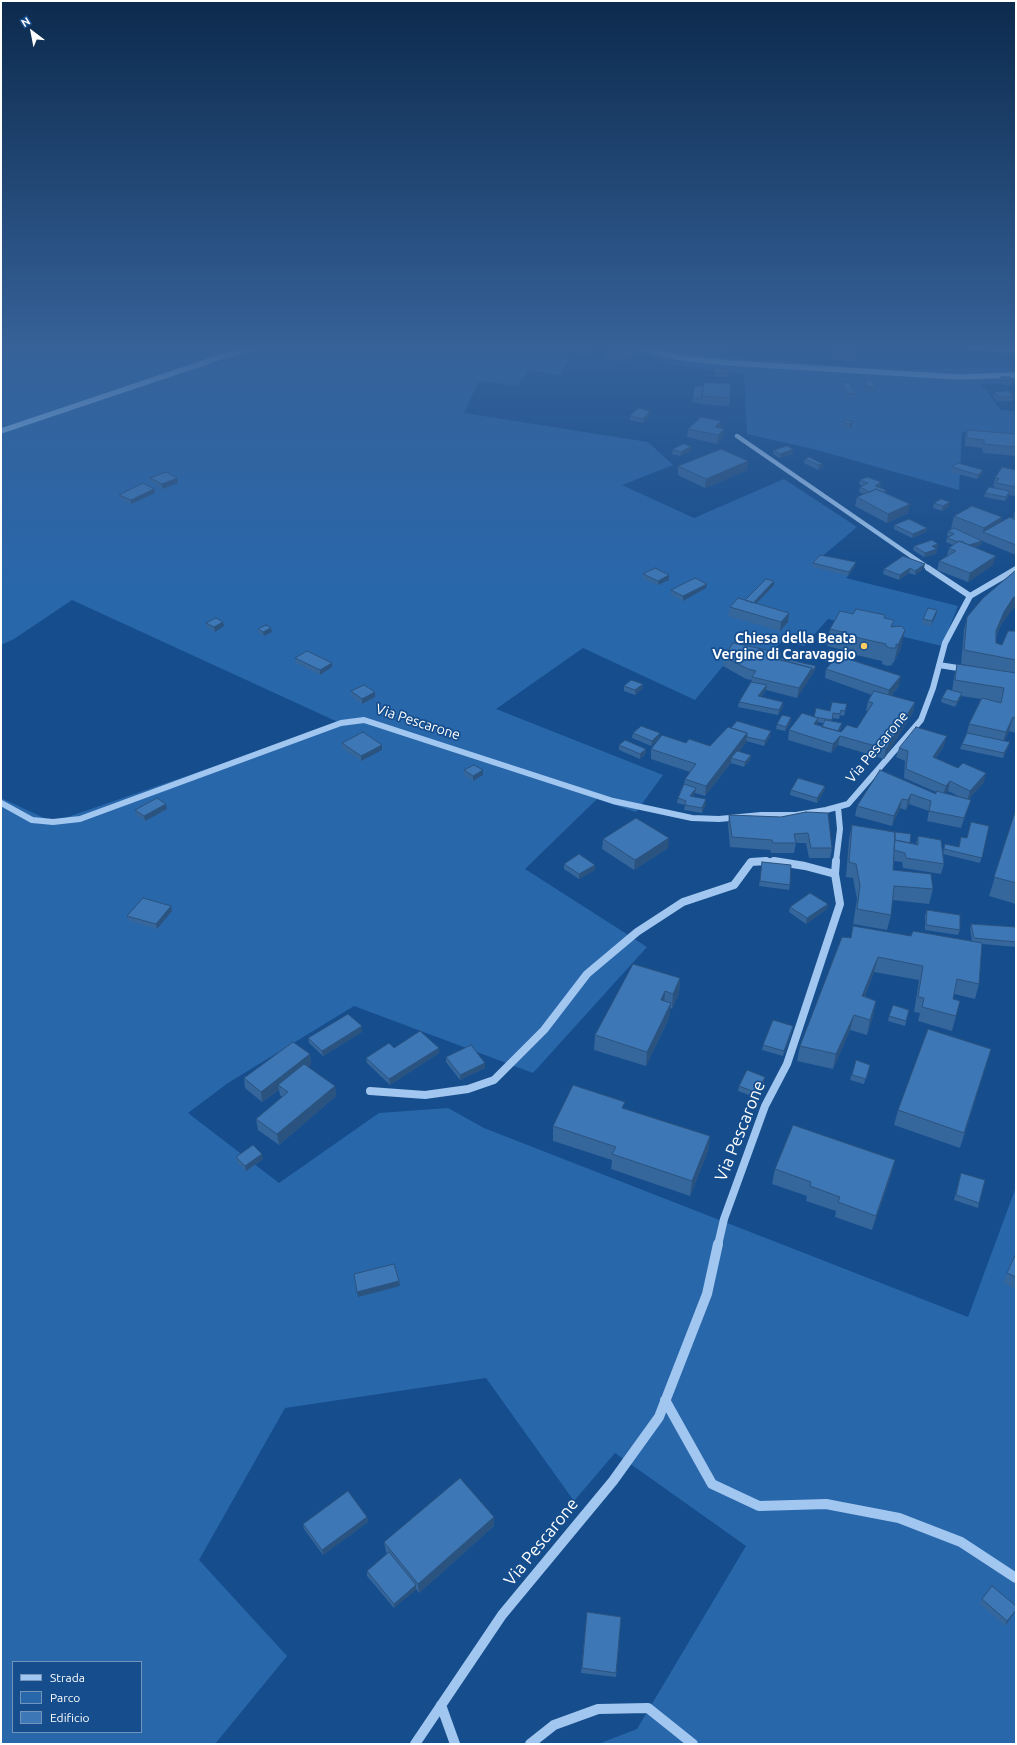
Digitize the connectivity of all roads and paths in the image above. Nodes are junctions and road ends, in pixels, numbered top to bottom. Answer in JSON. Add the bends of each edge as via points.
{"nodes":[{"id":1,"x":737,"y":436,"type":"dead end"},
{"id":2,"x":1016,"y":569,"type":"edge"},
{"id":3,"x":970,"y":596,"type":"junction"},
{"id":4,"x":939,"y":665,"type":"junction"},
{"id":5,"x":970,"y":670,"type":"edge"},
{"id":6,"x":1,"y":803,"type":"edge"},
{"id":7,"x":838,"y":807,"type":"junction"},
{"id":8,"x":835,"y":874,"type":"junction"},
{"id":9,"x":370,"y":1092,"type":"dead end"},
{"id":10,"x":665,"y":1400,"type":"junction"},
{"id":11,"x":1016,"y":1578,"type":"edge"},
{"id":12,"x":441,"y":1705,"type":"junction"},
{"id":13,"x":415,"y":1744,"type":"edge"},
{"id":14,"x":455,"y":1744,"type":"edge"},
{"id":15,"x":530,"y":1744,"type":"edge"},
{"id":16,"x":693,"y":1744,"type":"edge"}],
"edges":[{"from":1,"to":3,"type":"street"},
{"from":2,"to":3,"type":"street"},
{"from":3,"to":4,"type":"street","name":"Via Pescarone","via":[[944,643]]},
{"from":4,"to":5,"type":"street"},
{"from":4,"to":7,"type":"street","name":"Via Pescarone","via":[[921,720],[848,804]]},
{"from":6,"to":7,"type":"street","name":"Via Pescarone","via":[[32,820],[53,822],[80,819],[341,723],[364,720],[613,801],[692,818],[796,815]]},
{"from":7,"to":8,"type":"street","name":"Via Pescarone","via":[[840,829]]},
{"from":8,"to":9,"type":"street","via":[[772,861],[751,862],[734,885],[683,902],[620,946],[587,974],[544,1030],[494,1080],[468,1089],[425,1095]]},
{"from":8,"to":10,"type":"street","name":"Via Pescarone","via":[[840,904],[831,935],[787,1064],[765,1106],[724,1219],[707,1294]]},
{"from":10,"to":11,"type":"street","via":[[712,1484],[759,1506],[826,1504],[899,1518],[961,1542]]},
{"from":10,"to":12,"type":"street","name":"Via Pescarone","via":[[659,1417],[613,1481],[502,1615]]},
{"from":12,"to":13,"type":"street","name":"Via Pescarone"},
{"from":12,"to":14,"type":"street"},
{"from":15,"to":16,"type":"street","via":[[554,1725],[598,1709],[648,1708]]}]}
